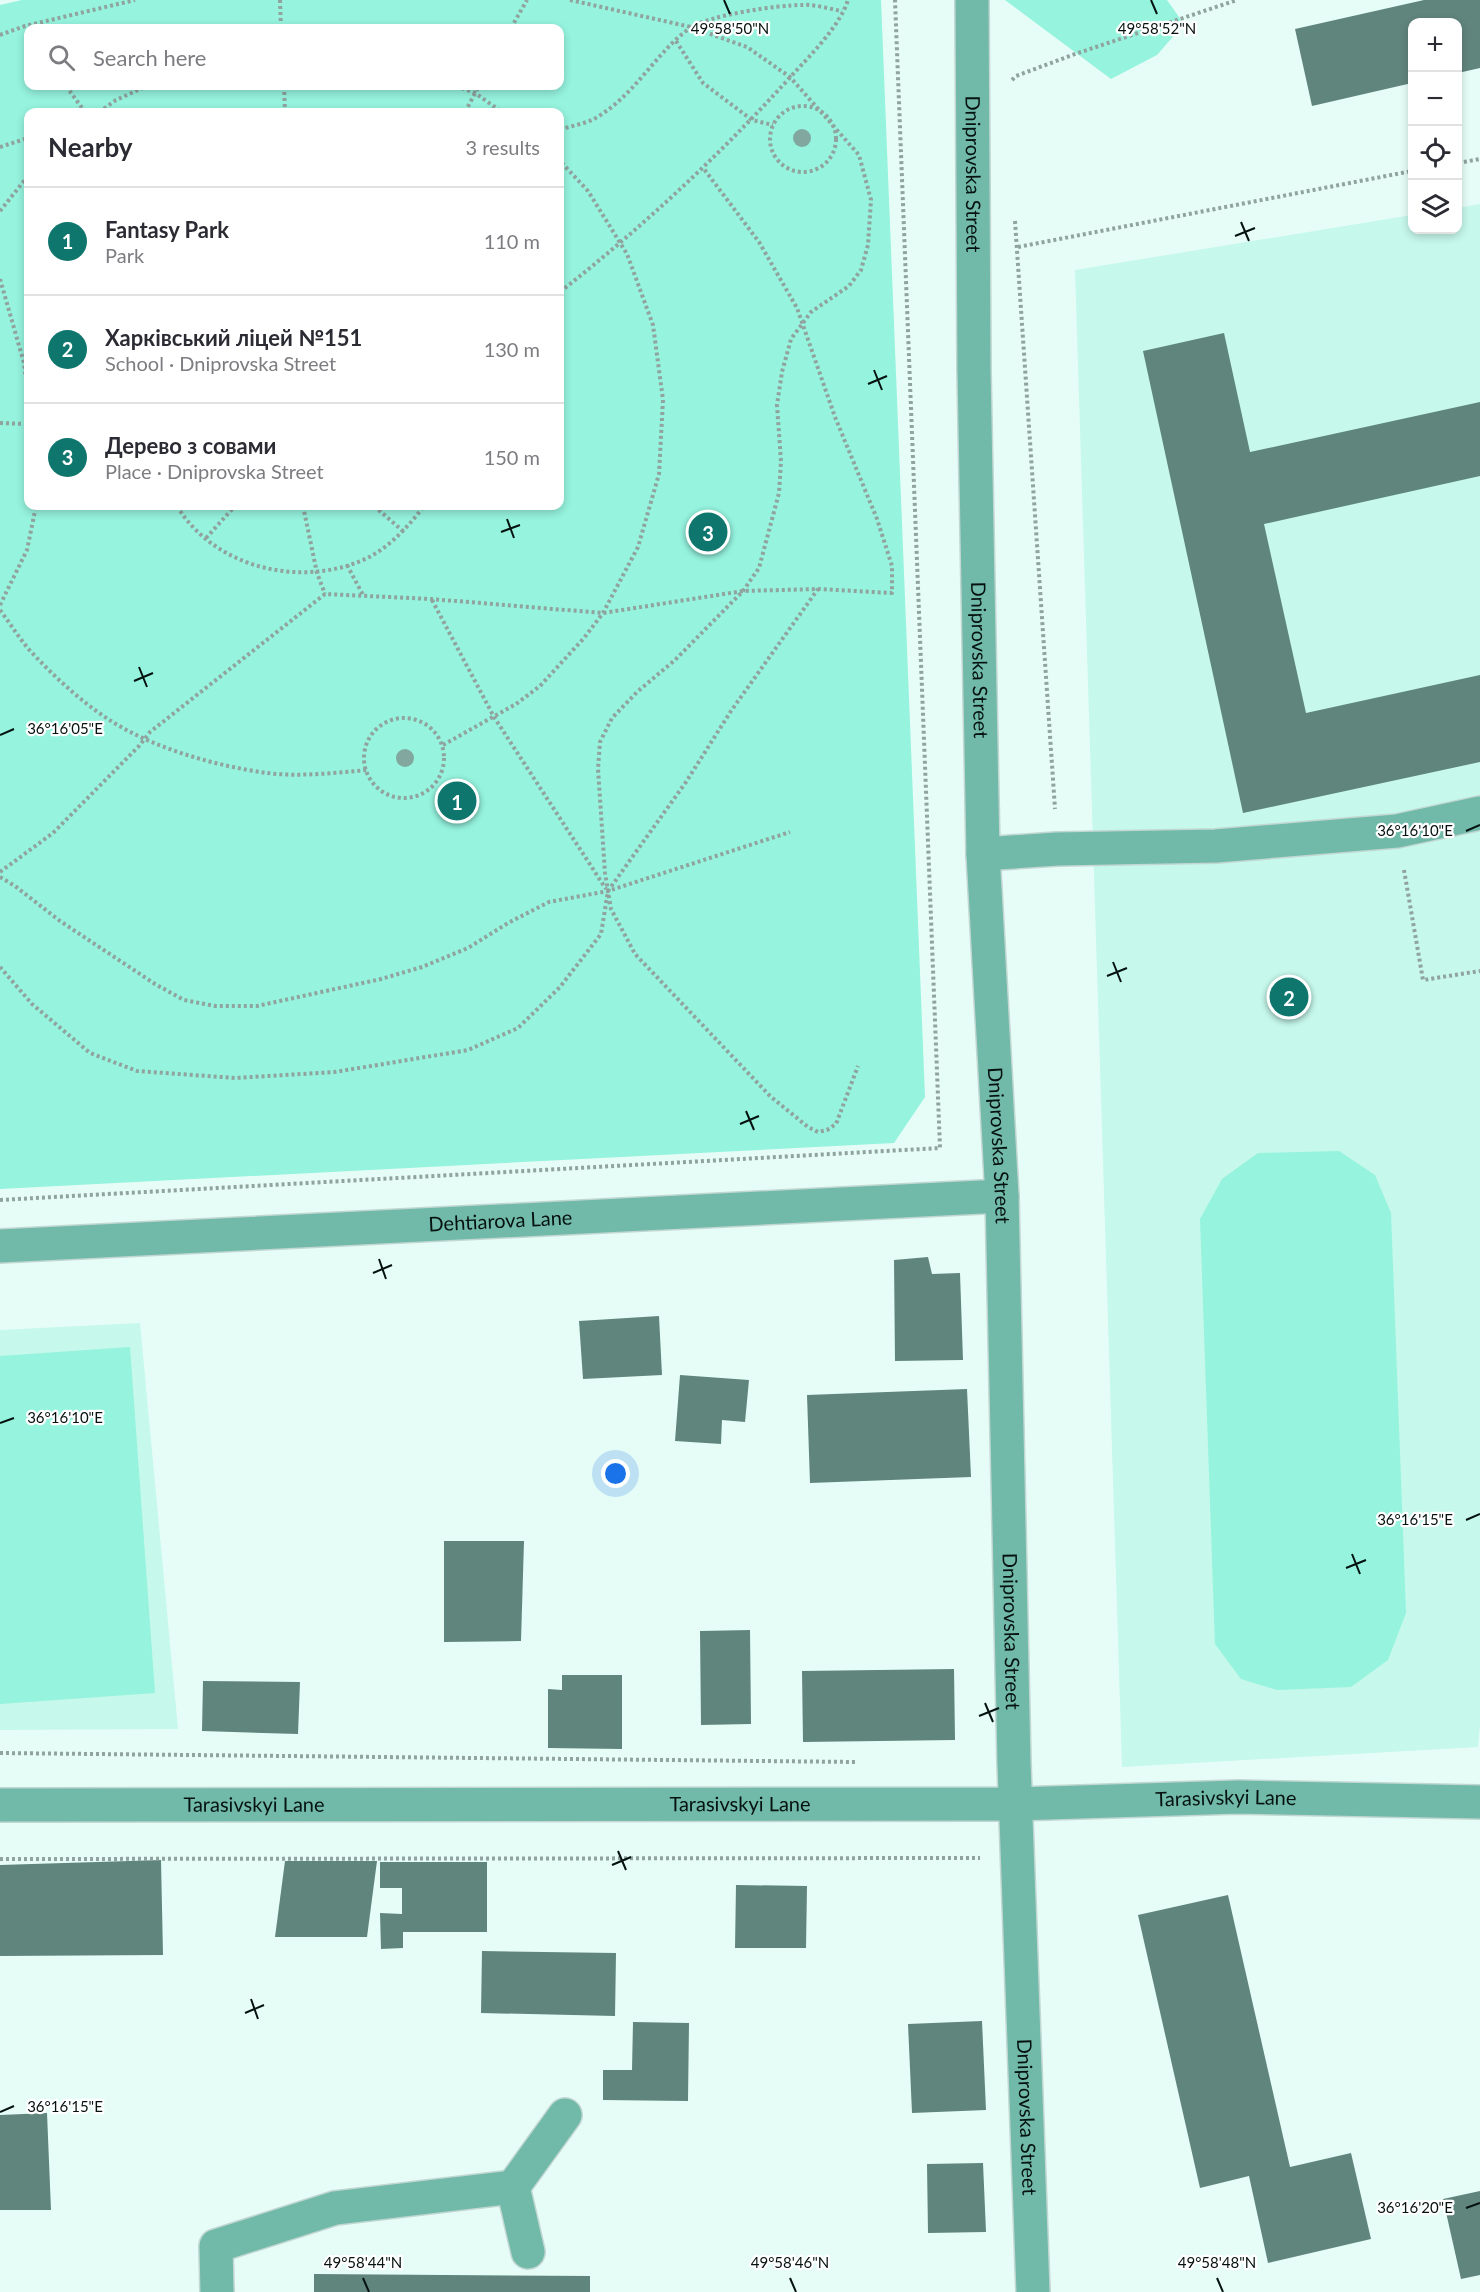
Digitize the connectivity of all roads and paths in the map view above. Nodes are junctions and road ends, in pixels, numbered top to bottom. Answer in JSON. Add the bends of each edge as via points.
{"nodes":[{"id":1,"x":135,"y":0,"type":"edge"},
{"id":2,"x":280,"y":0,"type":"edge"},
{"id":3,"x":527,"y":0,"type":"edge"},
{"id":4,"x":570,"y":0,"type":"edge"},
{"id":5,"x":848,"y":0,"type":"edge"},
{"id":6,"x":895,"y":0,"type":"edge"},
{"id":7,"x":972,"y":0,"type":"edge"},
{"id":8,"x":1237,"y":0,"type":"edge"},
{"id":9,"x":842,"y":11,"type":"junction"},
{"id":10,"x":33,"y":24,"type":"edge"},
{"id":11,"x":282,"y":24,"type":"edge"},
{"id":12,"x":513,"y":24,"type":"edge"},
{"id":13,"x":24,"y":26,"type":"edge"},
{"id":14,"x":691,"y":27,"type":"junction"},
{"id":15,"x":0,"y":35,"type":"edge"},
{"id":16,"x":676,"y":41,"type":"junction"},
{"id":17,"x":790,"y":77,"type":"junction"},
{"id":18,"x":1005,"y":87,"type":"dead end"},
{"id":19,"x":69,"y":90,"type":"edge"},
{"id":20,"x":138,"y":90,"type":"edge"},
{"id":21,"x":284,"y":90,"type":"edge"},
{"id":22,"x":467,"y":90,"type":"edge"},
{"id":23,"x":477,"y":90,"type":"edge"},
{"id":24,"x":475,"y":93,"type":"junction"},
{"id":25,"x":82,"y":108,"type":"edge"},
{"id":26,"x":105,"y":108,"type":"edge"},
{"id":27,"x":285,"y":108,"type":"edge"},
{"id":28,"x":467,"y":108,"type":"edge"},
{"id":29,"x":496,"y":108,"type":"edge"},
{"id":30,"x":827,"y":116,"type":"junction"},
{"id":31,"x":752,"y":120,"type":"junction"},
{"id":32,"x":773,"y":124,"type":"junction"},
{"id":33,"x":564,"y":128,"type":"edge"},
{"id":34,"x":24,"y":139,"type":"edge"},
{"id":35,"x":0,"y":147,"type":"edge"},
{"id":36,"x":1480,"y":159,"type":"edge"},
{"id":37,"x":1462,"y":162,"type":"edge"},
{"id":38,"x":564,"y":165,"type":"edge"},
{"id":39,"x":704,"y":169,"type":"junction"},
{"id":40,"x":1408,"y":172,"type":"edge"},
{"id":41,"x":24,"y":181,"type":"edge"},
{"id":42,"x":0,"y":211,"type":"edge"},
{"id":43,"x":1014,"y":213,"type":"dead end"},
{"id":44,"x":619,"y":243,"type":"junction"},
{"id":45,"x":1018,"y":247,"type":"junction"},
{"id":46,"x":0,"y":279,"type":"edge"},
{"id":47,"x":564,"y":289,"type":"edge"},
{"id":48,"x":802,"y":324,"type":"junction"},
{"id":49,"x":24,"y":363,"type":"edge"},
{"id":50,"x":0,"y":423,"type":"edge"},
{"id":51,"x":24,"y":424,"type":"edge"},
{"id":52,"x":35,"y":510,"type":"edge"},
{"id":53,"x":179,"y":510,"type":"edge"},
{"id":54,"x":231,"y":510,"type":"edge"},
{"id":55,"x":304,"y":510,"type":"edge"},
{"id":56,"x":379,"y":510,"type":"edge"},
{"id":57,"x":421,"y":510,"type":"edge"},
{"id":58,"x":404,"y":532,"type":"junction"},
{"id":59,"x":206,"y":538,"type":"junction"},
{"id":60,"x":347,"y":565,"type":"junction"},
{"id":61,"x":317,"y":573,"type":"junction"},
{"id":62,"x":819,"y":589,"type":"junction"},
{"id":63,"x":743,"y":591,"type":"junction"},
{"id":64,"x":325,"y":594,"type":"junction"},
{"id":65,"x":363,"y":596,"type":"junction"},
{"id":66,"x":432,"y":599,"type":"junction"},
{"id":67,"x":0,"y":605,"type":"edge"},
{"id":68,"x":0,"y":610,"type":"edge"},
{"id":69,"x":603,"y":613,"type":"junction"},
{"id":70,"x":494,"y":717,"type":"junction"},
{"id":71,"x":146,"y":739,"type":"junction"},
{"id":72,"x":443,"y":745,"type":"junction"},
{"id":73,"x":367,"y":770,"type":"junction"},
{"id":74,"x":1480,"y":813,"type":"edge"},
{"id":75,"x":1397,"y":831,"type":"junction"},
{"id":76,"x":790,"y":832,"type":"dead end"},
{"id":77,"x":1057,"y":849,"type":"junction"},
{"id":78,"x":983,"y":854,"type":"junction"},
{"id":79,"x":0,"y":872,"type":"edge"},
{"id":80,"x":0,"y":877,"type":"edge"},
{"id":81,"x":608,"y":891,"type":"junction"},
{"id":82,"x":0,"y":967,"type":"edge"},
{"id":83,"x":1480,"y":970,"type":"edge"},
{"id":84,"x":858,"y":1066,"type":"dead end"},
{"id":85,"x":1002,"y":1196,"type":"junction"},
{"id":86,"x":0,"y":1200,"type":"edge"},
{"id":87,"x":0,"y":1246,"type":"edge"},
{"id":88,"x":0,"y":1754,"type":"edge"},
{"id":89,"x":861,"y":1762,"type":"dead end"},
{"id":90,"x":1480,"y":1802,"type":"edge"},
{"id":91,"x":0,"y":1804,"type":"edge"},
{"id":92,"x":1015,"y":1804,"type":"junction"},
{"id":93,"x":1018,"y":1858,"type":"junction"},
{"id":94,"x":0,"y":1859,"type":"edge"},
{"id":95,"x":565,"y":2115,"type":"dead end"},
{"id":96,"x":513,"y":2187,"type":"junction"},
{"id":97,"x":528,"y":2252,"type":"dead end"},
{"id":98,"x":217,"y":2292,"type":"edge"},
{"id":99,"x":1034,"y":2292,"type":"edge"}],
"edges":[{"from":1,"to":10,"type":"path"},
{"from":2,"to":11,"type":"path"},
{"from":3,"to":12,"type":"path"},
{"from":4,"to":14,"type":"path"},
{"from":5,"to":9,"type":"path"},
{"from":6,"to":86,"type":"path","via":[[940,1148]]},
{"from":7,"to":78,"type":"street","name":"Dniprovska Street"},
{"from":8,"to":18,"type":"path","via":[[1016,76]]},
{"from":9,"to":14,"type":"path","via":[[803,4],[743,12]]},
{"from":9,"to":17,"type":"path","via":[[826,38]]},
{"from":13,"to":15,"type":"path"},
{"from":14,"to":16,"type":"path"},
{"from":14,"to":17,"type":"path","via":[[747,48]]},
{"from":16,"to":31,"type":"path","via":[[703,83]]},
{"from":16,"to":33,"type":"path","via":[[625,96],[594,119]]},
{"from":17,"to":30,"type":"path"},
{"from":17,"to":31,"type":"path"},
{"from":19,"to":25,"type":"path"},
{"from":20,"to":26,"type":"path"},
{"from":21,"to":27,"type":"path"},
{"from":22,"to":24,"type":"path"},
{"from":23,"to":24,"type":"path"},
{"from":24,"to":28,"type":"path"},
{"from":24,"to":29,"type":"path"},
{"from":30,"to":32,"type":"path","via":[[819,110],[798,106],[788,109]]},
{"from":30,"to":32,"type":"path","via":[[836,136],[835,147],[828,160],[813,171],[791,170],[774,155],[770,146]]},
{"from":30,"to":48,"type":"path","via":[[860,155],[871,200],[868,245],[861,270],[849,286],[812,312]]},
{"from":31,"to":32,"type":"path"},
{"from":31,"to":39,"type":"path"},
{"from":34,"to":35,"type":"path"},
{"from":36,"to":37,"type":"path"},
{"from":38,"to":44,"type":"path","via":[[588,191]]},
{"from":39,"to":44,"type":"path"},
{"from":39,"to":48,"type":"path","via":[[759,242],[797,308]]},
{"from":40,"to":45,"type":"path"},
{"from":41,"to":42,"type":"path"},
{"from":43,"to":45,"type":"path"},
{"from":44,"to":47,"type":"path"},
{"from":44,"to":69,"type":"path","via":[[627,254],[653,325],[663,400],[656,485],[638,547]]},
{"from":45,"to":77,"type":"path"},
{"from":46,"to":49,"type":"path"},
{"from":48,"to":62,"type":"path","via":[[892,567],[892,593]]},
{"from":48,"to":63,"type":"path","via":[[791,339],[777,405],[782,461],[777,504],[759,568]]},
{"from":50,"to":51,"type":"path"},
{"from":52,"to":67,"type":"path","via":[[27,550]]},
{"from":53,"to":59,"type":"path"},
{"from":54,"to":59,"type":"path"},
{"from":55,"to":61,"type":"path"},
{"from":56,"to":58,"type":"path"},
{"from":57,"to":58,"type":"path"},
{"from":58,"to":60,"type":"path","via":[[364,560]]},
{"from":59,"to":61,"type":"path","via":[[224,553],[269,570]]},
{"from":60,"to":61,"type":"path"},
{"from":60,"to":65,"type":"path"},
{"from":61,"to":64,"type":"path"},
{"from":62,"to":63,"type":"path"},
{"from":62,"to":81,"type":"path"},
{"from":63,"to":69,"type":"path"},
{"from":63,"to":81,"type":"path","via":[[612,718],[600,742],[599,813]]},
{"from":64,"to":65,"type":"path"},
{"from":64,"to":71,"type":"path"},
{"from":65,"to":66,"type":"path"},
{"from":66,"to":69,"type":"path"},
{"from":66,"to":70,"type":"path"},
{"from":68,"to":71,"type":"path","via":[[35,656],[84,701]]},
{"from":69,"to":70,"type":"path","via":[[540,686]]},
{"from":70,"to":72,"type":"path"},
{"from":70,"to":81,"type":"path"},
{"from":71,"to":73,"type":"path","via":[[203,760],[268,773]]},
{"from":71,"to":79,"type":"path","via":[[53,832]]},
{"from":72,"to":73,"type":"path","via":[[445,758],[440,777],[426,792],[414,797],[388,795],[377,788]]},
{"from":72,"to":73,"type":"path","via":[[427,724],[415,718],[389,721],[369,738],[364,764]]},
{"from":74,"to":75,"type":"street"},
{"from":75,"to":77,"type":"street","via":[[1216,846]]},
{"from":75,"to":83,"type":"path","via":[[1423,980]]},
{"from":76,"to":81,"type":"path"},
{"from":77,"to":78,"type":"street"},
{"from":78,"to":85,"type":"street","name":"Dniprovska Street"},
{"from":80,"to":81,"type":"path","via":[[155,984],[184,1000],[215,1006],[257,1006],[381,979],[468,948],[549,902]]},
{"from":81,"to":82,"type":"path","via":[[601,934],[560,987],[518,1028],[468,1050],[335,1072],[235,1078],[137,1071],[90,1053],[32,1004]]},
{"from":81,"to":84,"type":"path","via":[[611,909],[634,954],[770,1096],[808,1127],[818,1132],[836,1124]]},
{"from":85,"to":87,"type":"street","name":"Dehtiarova Lane"},
{"from":85,"to":92,"type":"street","name":"Dniprovska Street"},
{"from":88,"to":89,"type":"path"},
{"from":90,"to":92,"type":"street","name":"Tarasivskyi Lane","via":[[1238,1797]]},
{"from":91,"to":92,"type":"street","name":"Tarasivskyi Lane"},
{"from":92,"to":93,"type":"street","name":"Dniprovska Street"},
{"from":93,"to":94,"type":"path"},
{"from":93,"to":99,"type":"street","name":"Dniprovska Street"},
{"from":95,"to":96,"type":"street"},
{"from":96,"to":97,"type":"street"},
{"from":96,"to":98,"type":"street","via":[[335,2208],[216,2246]]}]}
